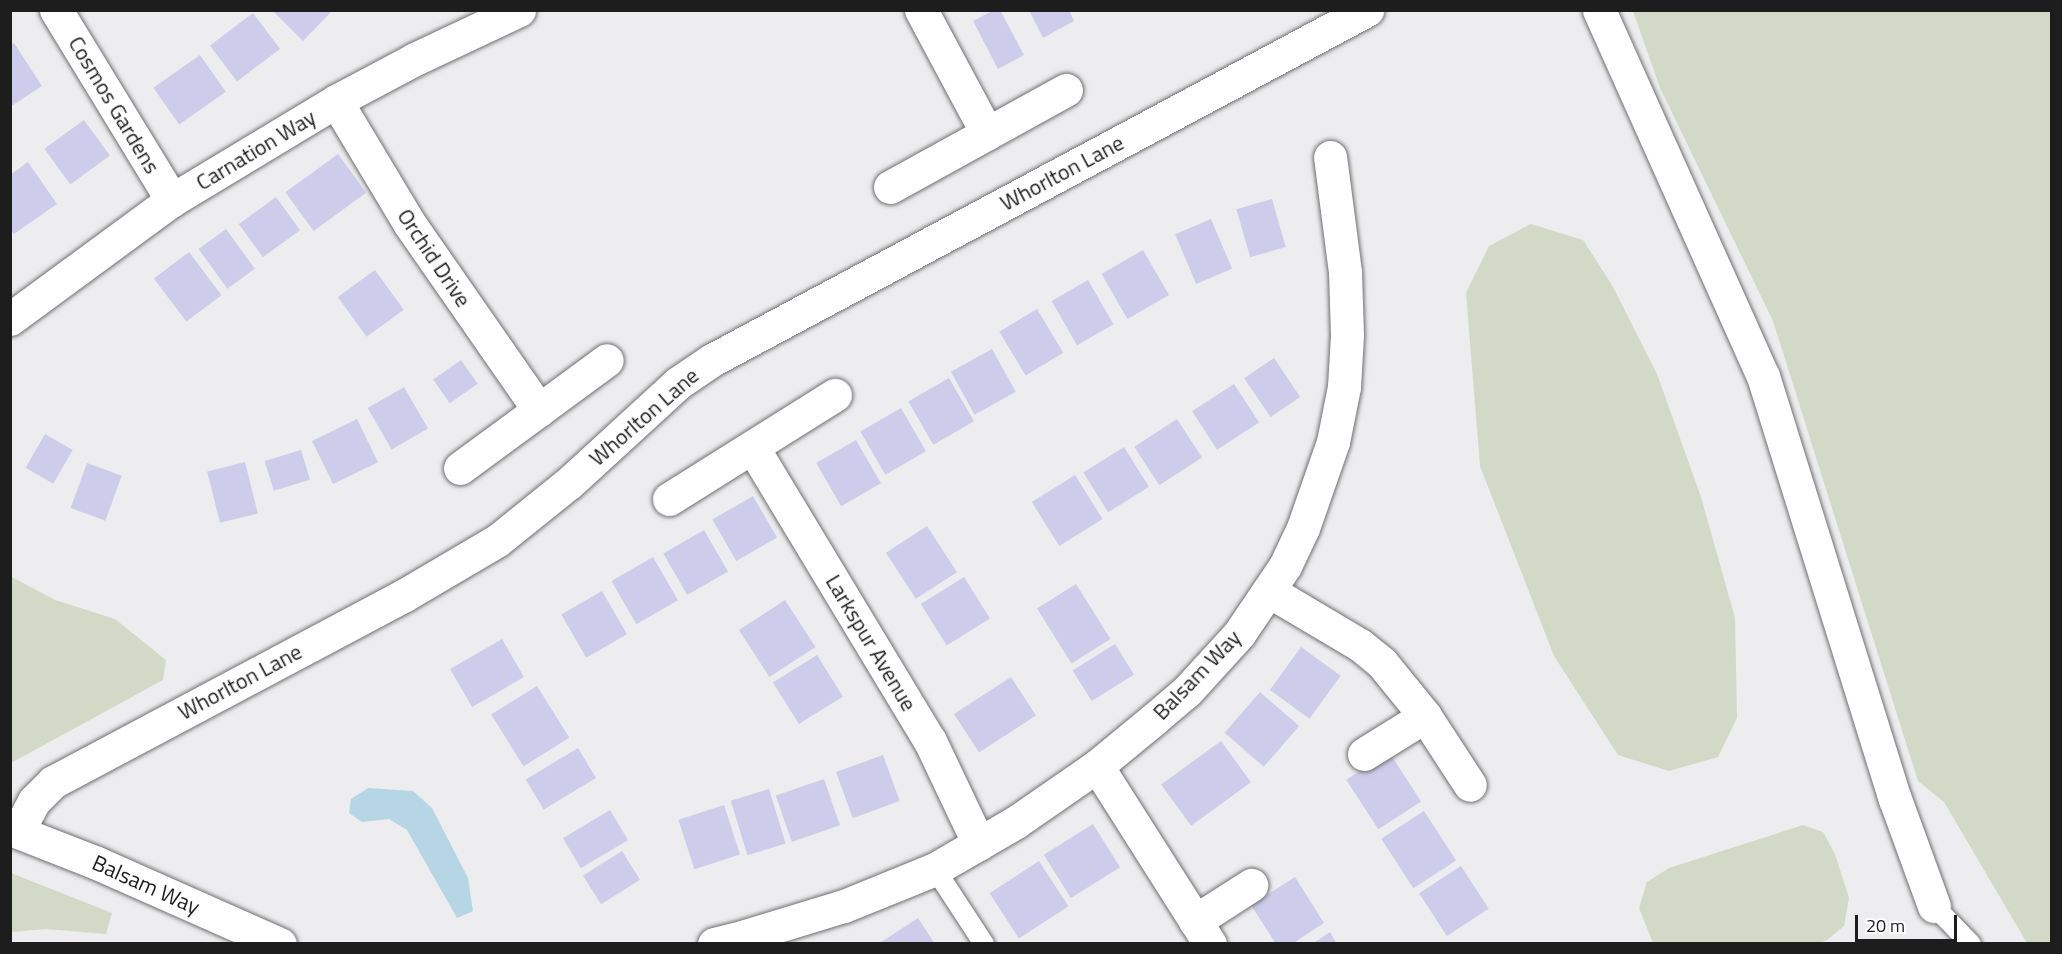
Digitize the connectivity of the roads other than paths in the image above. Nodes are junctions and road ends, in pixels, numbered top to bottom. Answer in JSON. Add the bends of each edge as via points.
{"nodes":[{"id":1,"x":56,"y":10,"type":"edge"},
{"id":2,"x":921,"y":10,"type":"edge"},
{"id":3,"x":1367,"y":10,"type":"edge"},
{"id":4,"x":1599,"y":10,"type":"edge"},
{"id":5,"x":502,"y":14,"type":"edge"},
{"id":6,"x":1066,"y":90,"type":"dead end"},
{"id":7,"x":336,"y":101,"type":"junction"},
{"id":8,"x":987,"y":134,"type":"junction"},
{"id":9,"x":1329,"y":157,"type":"dead end"},
{"id":10,"x":890,"y":187,"type":"dead end"},
{"id":11,"x":172,"y":200,"type":"junction"},
{"id":12,"x":10,"y":319,"type":"edge"},
{"id":13,"x":607,"y":360,"type":"dead end"},
{"id":14,"x":835,"y":395,"type":"dead end"},
{"id":15,"x":539,"y":410,"type":"junction"},
{"id":16,"x":753,"y":448,"type":"junction"},
{"id":17,"x":460,"y":468,"type":"dead end"},
{"id":18,"x":669,"y":499,"type":"dead end"},
{"id":19,"x":1269,"y":591,"type":"junction"},
{"id":20,"x":1425,"y":716,"type":"junction"},
{"id":21,"x":1364,"y":754,"type":"dead end"},
{"id":22,"x":1097,"y":766,"type":"junction"},
{"id":23,"x":1470,"y":785,"type":"dead end"},
{"id":24,"x":14,"y":830,"type":"edge"},
{"id":25,"x":979,"y":844,"type":"junction"},
{"id":26,"x":935,"y":869,"type":"junction"},
{"id":27,"x":1251,"y":885,"type":"dead end"},
{"id":28,"x":1935,"y":906,"type":"joint"},
{"id":29,"x":1203,"y":932,"type":"edge"},
{"id":30,"x":746,"y":940,"type":"edge"},
{"id":31,"x":276,"y":943,"type":"edge"},
{"id":32,"x":714,"y":944,"type":"edge"},
{"id":33,"x":984,"y":944,"type":"edge"},
{"id":34,"x":1971,"y":944,"type":"edge"}],
"edges":[{"from":1,"to":11,"type":"street","name":"Cosmos Gardens"},
{"from":2,"to":8,"type":"street"},
{"from":3,"to":24,"type":"street","name":"Whorlton Lane","via":[[712,360],[678,383],[569,483],[498,540],[403,596],[53,782]]},
{"from":4,"to":28,"type":"street","via":[[1763,376],[1895,799]]},
{"from":5,"to":7,"type":"street","name":"Carnation Way"},
{"from":6,"to":8,"type":"street"},
{"from":7,"to":11,"type":"street","name":"Carnation Way"},
{"from":7,"to":15,"type":"street","name":"Orchid Drive","via":[[410,223]]},
{"from":8,"to":10,"type":"street"},
{"from":9,"to":19,"type":"street","name":"Balsam Way","via":[[1345,272],[1344,387],[1320,485],[1303,528]]},
{"from":11,"to":12,"type":"street","name":"Carnation Way"},
{"from":13,"to":15,"type":"street"},
{"from":14,"to":16,"type":"street"},
{"from":15,"to":17,"type":"street"},
{"from":16,"to":18,"type":"street"},
{"from":16,"to":25,"type":"street","name":"Larkspur Avenue","via":[[930,741]]},
{"from":19,"to":20,"type":"street","via":[[1360,645],[1396,678]]},
{"from":19,"to":22,"type":"street","name":"Balsam Way","via":[[1215,662],[1179,698]]},
{"from":20,"to":21,"type":"street"},
{"from":20,"to":23,"type":"street"},
{"from":22,"to":25,"type":"street","name":"Balsam Way"},
{"from":22,"to":29,"type":"street"},
{"from":24,"to":31,"type":"street","name":"Balsam Way"},
{"from":25,"to":26,"type":"street","name":"Balsam Way"},
{"from":26,"to":30,"type":"street","name":"Balsam Way"},
{"from":26,"to":33,"type":"lane"},
{"from":27,"to":29,"type":"street"},
{"from":28,"to":34,"type":"lane"},
{"from":30,"to":32,"type":"street","name":"Balsam Way"}]}
